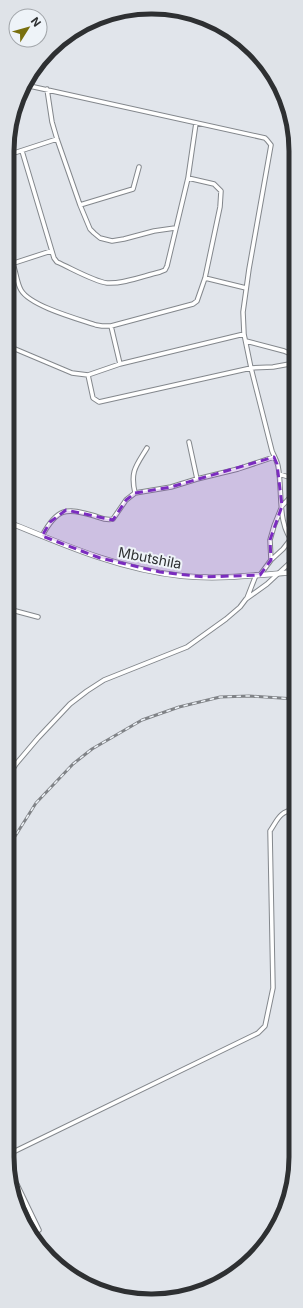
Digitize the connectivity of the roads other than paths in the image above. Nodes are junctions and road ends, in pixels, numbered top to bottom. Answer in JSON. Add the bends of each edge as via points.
{"nodes":[{"id":1,"x":31,"y":85,"type":"edge"},
{"id":2,"x":47,"y":89,"type":"junction"},
{"id":3,"x":196,"y":123,"type":"junction"},
{"id":4,"x":57,"y":139,"type":"junction"},
{"id":5,"x":22,"y":151,"type":"junction"},
{"id":6,"x":14,"y":153,"type":"edge"},
{"id":7,"x":139,"y":167,"type":"dead end"},
{"id":8,"x":188,"y":178,"type":"junction"},
{"id":9,"x":80,"y":205,"type":"junction"},
{"id":10,"x":175,"y":228,"type":"junction"},
{"id":11,"x":51,"y":251,"type":"junction"},
{"id":12,"x":14,"y":264,"type":"edge"},
{"id":13,"x":14,"y":267,"type":"edge"},
{"id":14,"x":204,"y":278,"type":"junction"},
{"id":15,"x":246,"y":288,"type":"junction"},
{"id":16,"x":111,"y":326,"type":"junction"},
{"id":17,"x":244,"y":334,"type":"junction"},
{"id":18,"x":246,"y":341,"type":"junction"},
{"id":19,"x":14,"y":349,"type":"edge"},
{"id":20,"x":289,"y":353,"type":"edge"},
{"id":21,"x":120,"y":364,"type":"junction"},
{"id":22,"x":289,"y":364,"type":"edge"},
{"id":23,"x":251,"y":368,"type":"junction"},
{"id":24,"x":88,"y":375,"type":"junction"},
{"id":25,"x":189,"y":442,"type":"dead end"},
{"id":26,"x":148,"y":448,"type":"dead end"},
{"id":27,"x":274,"y":456,"type":"junction"},
{"id":28,"x":279,"y":474,"type":"junction"},
{"id":29,"x":289,"y":477,"type":"edge"},
{"id":30,"x":197,"y":479,"type":"junction"},
{"id":31,"x":135,"y":493,"type":"junction"},
{"id":32,"x":289,"y":498,"type":"edge"},
{"id":33,"x":282,"y":506,"type":"junction"},
{"id":34,"x":14,"y":524,"type":"edge"},
{"id":35,"x":42,"y":536,"type":"junction"},
{"id":36,"x":289,"y":538,"type":"edge"},
{"id":37,"x":289,"y":541,"type":"edge"},
{"id":38,"x":271,"y":560,"type":"junction"},
{"id":39,"x":289,"y":564,"type":"edge"},
{"id":40,"x":289,"y":573,"type":"edge"},
{"id":41,"x":278,"y":574,"type":"junction"},
{"id":42,"x":258,"y":575,"type":"junction"},
{"id":43,"x":246,"y":599,"type":"junction"},
{"id":44,"x":14,"y":611,"type":"edge"},
{"id":45,"x":38,"y":617,"type":"dead end"},
{"id":46,"x":14,"y":768,"type":"edge"},
{"id":47,"x":289,"y":810,"type":"edge"},
{"id":48,"x":14,"y":1152,"type":"edge"},
{"id":49,"x":18,"y":1186,"type":"edge"},
{"id":50,"x":36,"y":1232,"type":"edge"}],
"edges":[{"from":1,"to":2,"type":"street"},
{"from":2,"to":3,"type":"street"},
{"from":2,"to":4,"type":"street"},
{"from":3,"to":8,"type":"street"},
{"from":3,"to":15,"type":"street","via":[[265,138],[271,145]]},
{"from":4,"to":5,"type":"street"},
{"from":4,"to":9,"type":"street"},
{"from":5,"to":6,"type":"street"},
{"from":5,"to":11,"type":"street"},
{"from":7,"to":9,"type":"street","via":[[133,189]]},
{"from":8,"to":10,"type":"street"},
{"from":8,"to":14,"type":"street","via":[[214,184],[221,191],[220,207]]},
{"from":9,"to":10,"type":"street","via":[[90,229],[106,240],[124,239]]},
{"from":10,"to":11,"type":"street","via":[[165,270],[121,282],[107,283],[57,262]]},
{"from":11,"to":12,"type":"street"},
{"from":13,"to":16,"type":"street","via":[[21,290],[27,298],[96,325]]},
{"from":14,"to":15,"type":"street"},
{"from":14,"to":16,"type":"street","via":[[197,301],[193,304]]},
{"from":15,"to":17,"type":"street","via":[[242,312]]},
{"from":16,"to":21,"type":"street"},
{"from":17,"to":18,"type":"street"},
{"from":17,"to":21,"type":"street"},
{"from":18,"to":20,"type":"street"},
{"from":18,"to":23,"type":"street"},
{"from":19,"to":24,"type":"street","via":[[72,373]]},
{"from":21,"to":24,"type":"street"},
{"from":22,"to":23,"type":"street"},
{"from":23,"to":24,"type":"street","via":[[99,402],[93,398]]},
{"from":23,"to":27,"type":"street"},
{"from":25,"to":30,"type":"street"},
{"from":26,"to":31,"type":"street","via":[[134,471]]},
{"from":27,"to":28,"type":"street"},
{"from":27,"to":30,"type":"street","via":[[238,469]]},
{"from":28,"to":29,"type":"street"},
{"from":28,"to":33,"type":"street"},
{"from":30,"to":31,"type":"street","via":[[171,487]]},
{"from":31,"to":35,"type":"street","via":[[126,500],[113,519],[66,510],[50,522]]},
{"from":32,"to":33,"type":"street"},
{"from":33,"to":36,"type":"street"},
{"from":33,"to":38,"type":"street","via":[[270,540]]},
{"from":34,"to":35,"type":"street","name":"Mbutshila"},
{"from":35,"to":42,"type":"street","name":"Mbutshila","via":[[130,567],[182,576]]},
{"from":37,"to":38,"type":"street"},
{"from":38,"to":42,"type":"street"},
{"from":39,"to":41,"type":"street"},
{"from":40,"to":41,"type":"street","name":"Mbutshila"},
{"from":41,"to":42,"type":"street","name":"Mbutshila"},
{"from":41,"to":43,"type":"street"},
{"from":42,"to":43,"type":"street"},
{"from":43,"to":46,"type":"street","via":[[226,619],[187,647],[104,680],[87,691],[70,704]]},
{"from":44,"to":45,"type":"street"},
{"from":47,"to":48,"type":"street","via":[[280,815],[270,831],[273,988],[265,1026],[258,1033]]},
{"from":49,"to":50,"type":"street","via":[[39,1230]]}]}
